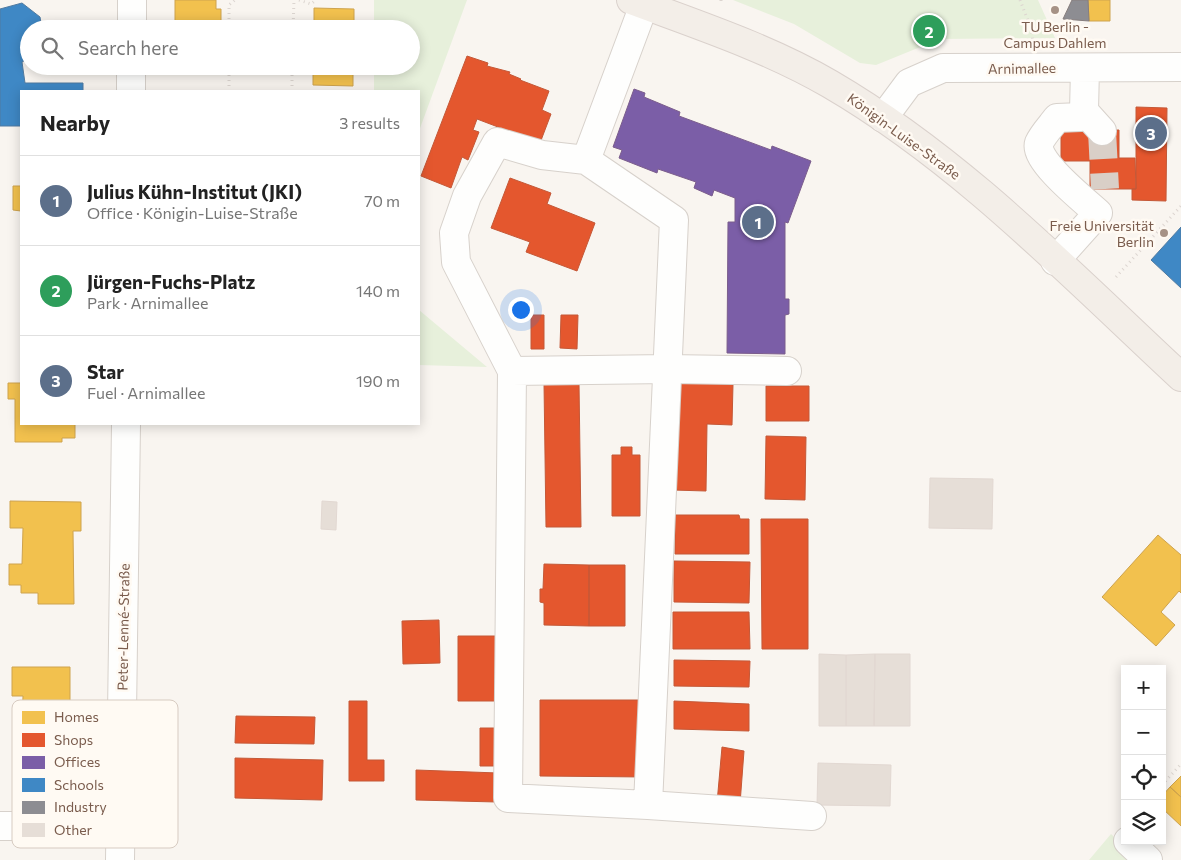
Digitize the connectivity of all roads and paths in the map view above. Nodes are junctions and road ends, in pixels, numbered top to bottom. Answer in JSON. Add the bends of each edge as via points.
{"nodes":[{"id":1,"x":132,"y":0,"type":"edge"},
{"id":2,"x":235,"y":0,"type":"edge"},
{"id":3,"x":294,"y":0,"type":"edge"},
{"id":4,"x":299,"y":0,"type":"edge"},
{"id":5,"x":316,"y":0,"type":"edge"},
{"id":6,"x":1020,"y":0,"type":"edge"},
{"id":7,"x":638,"y":3,"type":"edge"},
{"id":8,"x":132,"y":20,"type":"edge"},
{"id":9,"x":229,"y":20,"type":"edge"},
{"id":10,"x":293,"y":20,"type":"edge"},
{"id":11,"x":1033,"y":48,"type":"dead end"},
{"id":12,"x":1085,"y":68,"type":"junction"},
{"id":13,"x":1181,"y":68,"type":"edge"},
{"id":14,"x":131,"y":75,"type":"edge"},
{"id":15,"x":229,"y":75,"type":"edge"},
{"id":16,"x":292,"y":75,"type":"edge"},
{"id":17,"x":131,"y":90,"type":"edge"},
{"id":18,"x":229,"y":90,"type":"edge"},
{"id":19,"x":292,"y":90,"type":"edge"},
{"id":20,"x":1084,"y":111,"type":"junction"},
{"id":21,"x":882,"y":118,"type":"junction"},
{"id":22,"x":1102,"y":131,"type":"tunnel mouth"},
{"id":23,"x":586,"y":160,"type":"junction"},
{"id":24,"x":1181,"y":206,"type":"edge"},
{"id":25,"x":1055,"y":261,"type":"junction"},
{"id":26,"x":1116,"y":276,"type":"dead end"},
{"id":27,"x":668,"y":369,"type":"junction"},
{"id":28,"x":512,"y":371,"type":"junction"},
{"id":29,"x":787,"y":371,"type":"dead end"},
{"id":30,"x":1181,"y":377,"type":"edge"},
{"id":31,"x":126,"y":425,"type":"edge"},
{"id":32,"x":122,"y":700,"type":"edge"},
{"id":33,"x":1181,"y":764,"type":"edge"},
{"id":34,"x":1166,"y":781,"type":"edge"},
{"id":35,"x":648,"y":805,"type":"junction"},
{"id":36,"x":812,"y":816,"type":"dead end"},
{"id":37,"x":1132,"y":845,"type":"edge"},
{"id":38,"x":1148,"y":860,"type":"edge"}],
"edges":[{"from":1,"to":8,"type":"street"},
{"from":2,"to":9,"type":"path","via":[[229,5]]},
{"from":3,"to":10,"type":"path"},
{"from":4,"to":5,"type":"path","via":[[311,4]]},
{"from":6,"to":11,"type":"path","via":[[1032,31]]},
{"from":7,"to":21,"type":"main road","name":"Königin-Luise-Straße","via":[[790,63],[830,84]]},
{"from":7,"to":23,"type":"street"},
{"from":12,"to":13,"type":"street","name":"Arnimallee"},
{"from":12,"to":20,"type":"street"},
{"from":12,"to":21,"type":"street","name":"Arnimallee","via":[[943,68],[909,83]]},
{"from":14,"to":17,"type":"street"},
{"from":15,"to":18,"type":"path"},
{"from":16,"to":19,"type":"path"},
{"from":20,"to":22,"type":"street"},
{"from":20,"to":25,"type":"street","via":[[1081,117],[1058,118],[1039,144],[1039,154],[1046,164],[1101,201]]},
{"from":21,"to":25,"type":"main road","name":"Königin-Luise-Straße","via":[[944,162]]},
{"from":23,"to":27,"type":"street","via":[[674,220]]},
{"from":23,"to":28,"type":"street","via":[[542,155],[497,142],[467,196],[454,232],[456,262]]},
{"from":24,"to":26,"type":"path"},
{"from":25,"to":30,"type":"main road","name":"Königin-Luise-Straße"},
{"from":27,"to":28,"type":"street"},
{"from":27,"to":29,"type":"street"},
{"from":27,"to":35,"type":"street"},
{"from":28,"to":35,"type":"street","via":[[508,798]]},
{"from":31,"to":32,"type":"street","name":"Peter-Lenné-Straße"},
{"from":33,"to":34,"type":"path"},
{"from":35,"to":36,"type":"street"},
{"from":37,"to":38,"type":"street"}]}
